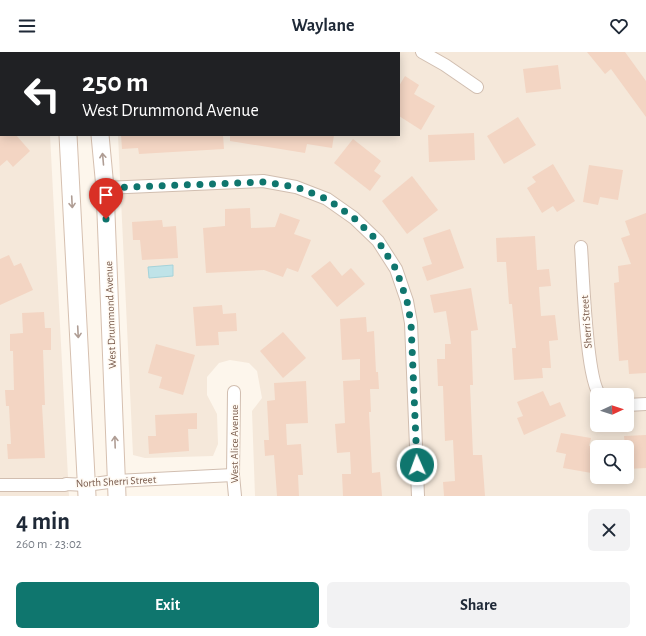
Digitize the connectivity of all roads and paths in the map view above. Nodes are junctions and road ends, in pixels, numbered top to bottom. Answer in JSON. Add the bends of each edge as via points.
{"nodes":[{"id":1,"x":422,"y":52,"type":"edge"},
{"id":2,"x":477,"y":87,"type":"dead end"},
{"id":3,"x":68,"y":136,"type":"edge"},
{"id":4,"x":100,"y":136,"type":"edge"},
{"id":5,"x":105,"y":188,"type":"junction"},
{"id":6,"x":581,"y":247,"type":"dead end"},
{"id":7,"x":595,"y":388,"type":"edge"},
{"id":8,"x":234,"y":392,"type":"dead end"},
{"id":9,"x":646,"y":404,"type":"edge"},
{"id":10,"x":634,"y":405,"type":"edge"},
{"id":11,"x":234,"y":475,"type":"junction"},
{"id":12,"x":0,"y":485,"type":"edge"},
{"id":13,"x":116,"y":489,"type":"edge"},
{"id":14,"x":86,"y":490,"type":"edge"},
{"id":15,"x":235,"y":496,"type":"edge"},
{"id":16,"x":418,"y":496,"type":"edge"}],
"edges":[{"from":1,"to":2,"type":"street"},
{"from":3,"to":14,"type":"main road","one_way":true},
{"from":5,"to":4,"type":"main road","name":"West Drummond Avenue","one_way":true},
{"from":13,"to":5,"type":"main road","name":"West Drummond Avenue","one_way":true},
{"from":5,"to":16,"type":"street","via":[[263,182],[296,187],[327,199],[354,218],[378,241],[396,269],[407,301],[411,323]]},
{"from":6,"to":7,"type":"street","name":"Sherri Street","via":[[589,361]]},
{"from":8,"to":11,"type":"street","name":"West Alice Avenue"},
{"from":9,"to":10,"type":"street"},
{"from":11,"to":13,"type":"street","name":"North Sherri Street"},
{"from":11,"to":15,"type":"street","name":"West Alice Avenue"},
{"from":12,"to":14,"type":"street","name":"North Sherri Street","via":[[66,484]]},
{"from":13,"to":14,"type":"street","name":"North Sherri Street"}]}
